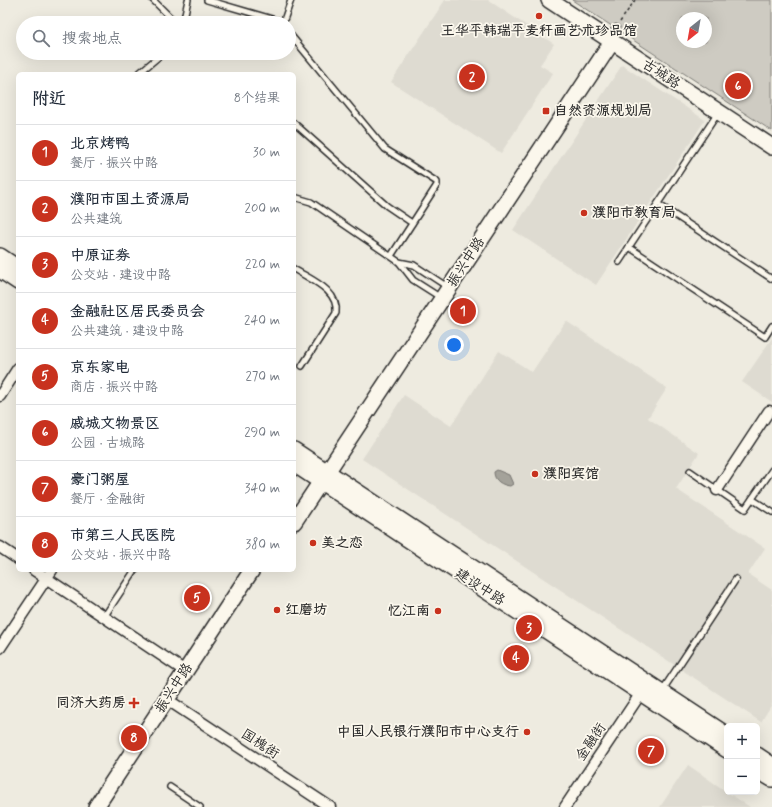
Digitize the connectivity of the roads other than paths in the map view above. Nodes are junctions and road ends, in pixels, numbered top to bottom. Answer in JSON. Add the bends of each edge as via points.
{"nodes":[{"id":1,"x":153,"y":0,"type":"edge"},
{"id":2,"x":188,"y":0,"type":"edge"},
{"id":3,"x":208,"y":0,"type":"edge"},
{"id":4,"x":291,"y":0,"type":"edge"},
{"id":5,"x":549,"y":0,"type":"edge"},
{"id":6,"x":169,"y":16,"type":"edge"},
{"id":7,"x":185,"y":16,"type":"edge"},
{"id":8,"x":259,"y":16,"type":"edge"},
{"id":9,"x":285,"y":16,"type":"edge"},
{"id":10,"x":610,"y":36,"type":"junction"},
{"id":11,"x":296,"y":41,"type":"edge"},
{"id":12,"x":155,"y":60,"type":"edge"},
{"id":13,"x":140,"y":72,"type":"edge"},
{"id":14,"x":719,"y":112,"type":"junction"},
{"id":15,"x":296,"y":125,"type":"edge"},
{"id":16,"x":772,"y":147,"type":"edge"},
{"id":17,"x":296,"y":198,"type":"edge"},
{"id":18,"x":658,"y":204,"type":"junction"},
{"id":19,"x":412,"y":223,"type":"junction"},
{"id":20,"x":629,"y":247,"type":"junction"},
{"id":21,"x":0,"y":256,"type":"edge"},
{"id":22,"x":391,"y":256,"type":"junction"},
{"id":23,"x":399,"y":262,"type":"junction"},
{"id":24,"x":620,"y":262,"type":"dead end"},
{"id":25,"x":16,"y":267,"type":"edge"},
{"id":26,"x":0,"y":270,"type":"edge"},
{"id":27,"x":296,"y":270,"type":"edge"},
{"id":28,"x":772,"y":279,"type":"edge"},
{"id":29,"x":16,"y":281,"type":"edge"},
{"id":30,"x":439,"y":289,"type":"junction"},
{"id":31,"x":772,"y":326,"type":"edge"},
{"id":32,"x":302,"y":366,"type":"dead end"},
{"id":33,"x":16,"y":371,"type":"edge"},
{"id":34,"x":0,"y":396,"type":"edge"},
{"id":35,"x":769,"y":411,"type":"dead end"},
{"id":36,"x":296,"y":452,"type":"edge"},
{"id":37,"x":296,"y":465,"type":"edge"},
{"id":38,"x":772,"y":470,"type":"edge"},
{"id":39,"x":690,"y":471,"type":"dead end"},
{"id":40,"x":321,"y":474,"type":"junction"},
{"id":41,"x":717,"y":490,"type":"junction"},
{"id":42,"x":752,"y":499,"type":"junction"},
{"id":43,"x":296,"y":505,"type":"edge"},
{"id":44,"x":772,"y":512,"type":"edge"},
{"id":45,"x":296,"y":518,"type":"edge"},
{"id":46,"x":0,"y":547,"type":"edge"},
{"id":47,"x":16,"y":558,"type":"edge"},
{"id":48,"x":134,"y":572,"type":"edge"},
{"id":49,"x":251,"y":572,"type":"edge"},
{"id":50,"x":262,"y":572,"type":"edge"},
{"id":51,"x":49,"y":574,"type":"edge"},
{"id":52,"x":736,"y":579,"type":"dead end"},
{"id":53,"x":104,"y":617,"type":"junction"},
{"id":54,"x":0,"y":648,"type":"edge"},
{"id":55,"x":185,"y":671,"type":"junction"},
{"id":56,"x":661,"y":692,"type":"junction"},
{"id":57,"x":641,"y":693,"type":"junction"},
{"id":58,"x":174,"y":704,"type":"junction"},
{"id":59,"x":724,"y":734,"type":"edge"},
{"id":60,"x":724,"y":748,"type":"edge"},
{"id":61,"x":760,"y":757,"type":"edge"},
{"id":62,"x":772,"y":765,"type":"edge"},
{"id":63,"x":760,"y":772,"type":"edge"},
{"id":64,"x":772,"y":779,"type":"edge"},
{"id":65,"x":170,"y":787,"type":"dead end"},
{"id":66,"x":96,"y":807,"type":"edge"},
{"id":67,"x":106,"y":807,"type":"edge"},
{"id":68,"x":200,"y":807,"type":"edge"},
{"id":69,"x":330,"y":807,"type":"edge"},
{"id":70,"x":564,"y":807,"type":"edge"}],
"edges":[{"from":1,"to":6,"type":"lane"},
{"from":2,"to":7,"type":"lane"},
{"from":3,"to":8,"type":"lane"},
{"from":4,"to":9,"type":"lane"},
{"from":5,"to":10,"type":"street","name":"古城路"},
{"from":10,"to":14,"type":"street","name":"古城路"},
{"from":10,"to":30,"type":"street","name":"振兴中路"},
{"from":10,"to":40,"type":"street","name":"振兴中路"},
{"from":11,"to":19,"type":"lane","via":[[383,146],[437,182]]},
{"from":12,"to":13,"type":"lane"},
{"from":14,"to":16,"type":"street","name":"古城路"},
{"from":14,"to":18,"type":"lane"},
{"from":15,"to":19,"type":"lane","via":[[387,206]]},
{"from":17,"to":22,"type":"lane","via":[[311,202]]},
{"from":18,"to":20,"type":"lane"},
{"from":18,"to":28,"type":"lane"},
{"from":19,"to":22,"type":"lane"},
{"from":20,"to":24,"type":"lane"},
{"from":20,"to":31,"type":"lane","via":[[765,337]]},
{"from":21,"to":25,"type":"street"},
{"from":22,"to":23,"type":"lane"},
{"from":23,"to":30,"type":"lane","via":[[414,265]]},
{"from":23,"to":30,"type":"lane","via":[[413,280]]},
{"from":26,"to":29,"type":"street"},
{"from":27,"to":32,"type":"lane","via":[[331,293],[337,307],[336,313]]},
{"from":30,"to":40,"type":"street","name":"振兴中路"},
{"from":33,"to":34,"type":"street"},
{"from":35,"to":41,"type":"street"},
{"from":36,"to":40,"type":"street","name":"建设中路"},
{"from":37,"to":40,"type":"street","name":"建设中路"},
{"from":38,"to":42,"type":"lane"},
{"from":39,"to":41,"type":"lane"},
{"from":40,"to":43,"type":"street","name":"振兴中路"},
{"from":40,"to":45,"type":"street","name":"振兴中路"},
{"from":40,"to":56,"type":"street","name":"建设中路"},
{"from":40,"to":57,"type":"street","name":"建设中路"},
{"from":41,"to":42,"type":"lane","via":[[745,509]]},
{"from":42,"to":44,"type":"lane"},
{"from":46,"to":47,"type":"street"},
{"from":48,"to":53,"type":"lane"},
{"from":49,"to":55,"type":"street","name":"振兴中路"},
{"from":50,"to":58,"type":"street","name":"振兴中路"},
{"from":51,"to":53,"type":"street"},
{"from":51,"to":54,"type":"street"},
{"from":52,"to":56,"type":"lane"},
{"from":53,"to":55,"type":"street"},
{"from":55,"to":66,"type":"street","name":"振兴中路"},
{"from":56,"to":59,"type":"street","name":"建设中路"},
{"from":57,"to":60,"type":"street","name":"建设中路"},
{"from":57,"to":70,"type":"street","name":"金融街"},
{"from":58,"to":67,"type":"street","name":"振兴中路"},
{"from":58,"to":69,"type":"street","name":"国槐街"},
{"from":61,"to":62,"type":"street"},
{"from":63,"to":64,"type":"street"},
{"from":65,"to":68,"type":"lane"}]}
